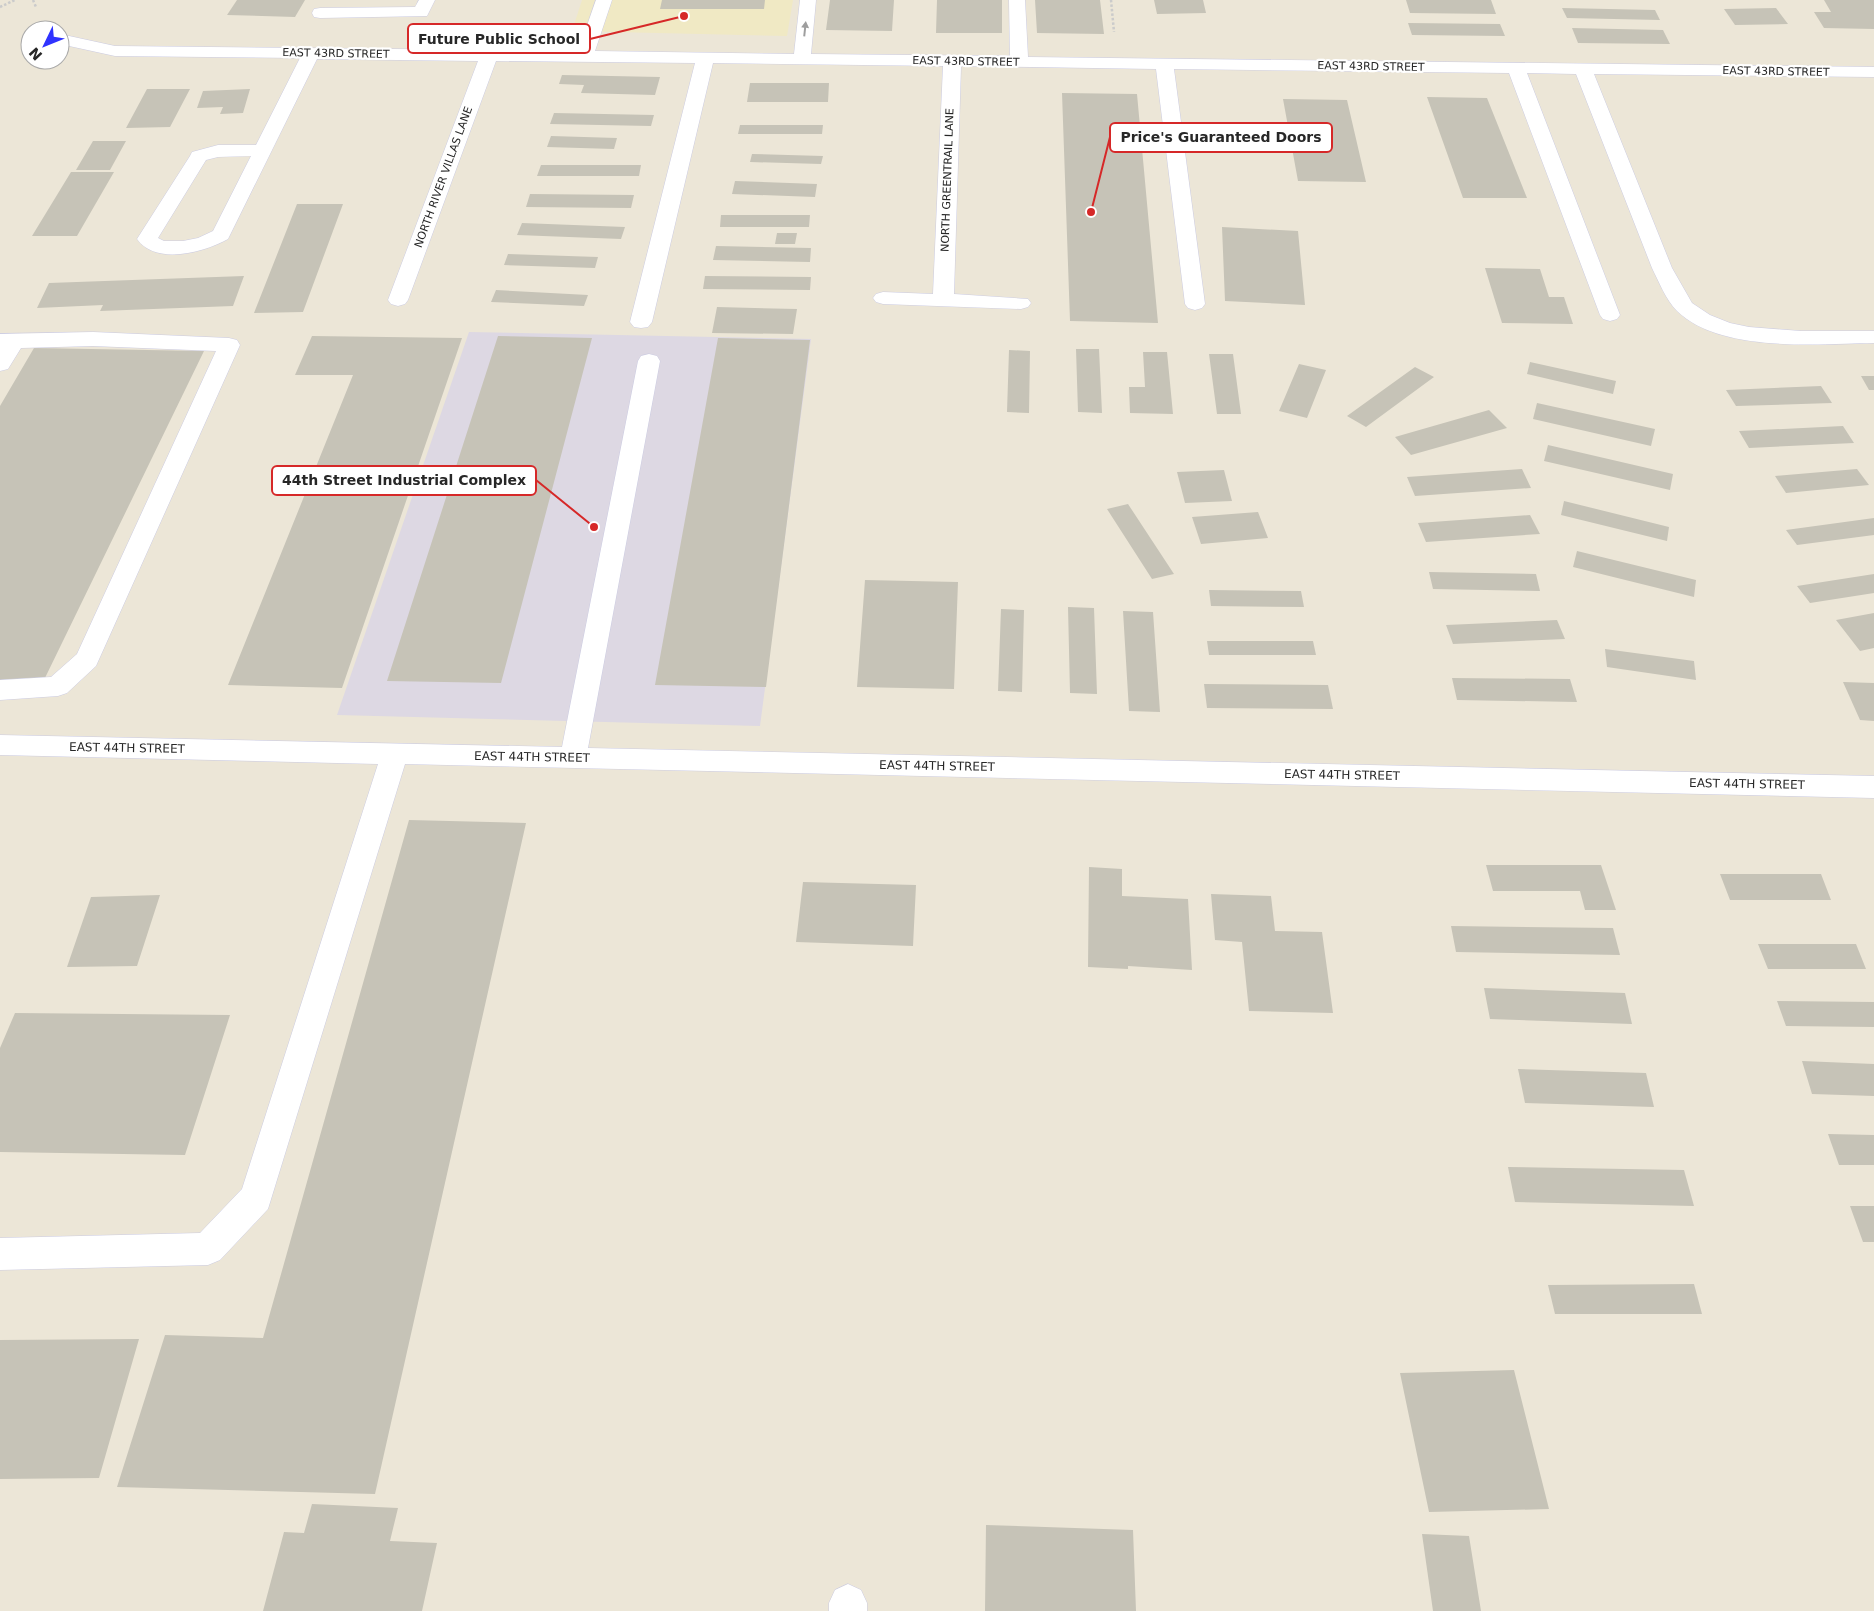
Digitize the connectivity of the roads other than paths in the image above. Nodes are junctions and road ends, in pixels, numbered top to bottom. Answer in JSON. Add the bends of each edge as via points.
{"nodes":[{"id":1,"x":427,"y":0,"type":"edge"},
{"id":2,"x":604,"y":0,"type":"edge"},
{"id":3,"x":808,"y":0,"type":"edge"},
{"id":4,"x":1017,"y":0,"type":"edge"},
{"id":5,"x":312,"y":31,"type":"edge"},
{"id":6,"x":70,"y":41,"type":"edge"},
{"id":7,"x":489,"y":55,"type":"junction"},
{"id":8,"x":585,"y":56,"type":"junction"},
{"id":9,"x":705,"y":58,"type":"junction"},
{"id":10,"x":802,"y":59,"type":"junction"},
{"id":11,"x":952,"y":61,"type":"junction"},
{"id":12,"x":1019,"y":62,"type":"junction"},
{"id":13,"x":1164,"y":63,"type":"junction"},
{"id":14,"x":1516,"y":68,"type":"junction"},
{"id":15,"x":1583,"y":68,"type":"junction"},
{"id":16,"x":1874,"y":72,"type":"edge"},
{"id":17,"x":264,"y":150,"type":"junction"},
{"id":18,"x":883,"y":298,"type":"dead end"},
{"id":19,"x":398,"y":300,"type":"dead end"},
{"id":20,"x":943,"y":300,"type":"junction"},
{"id":21,"x":1021,"y":302,"type":"dead end"},
{"id":22,"x":1195,"y":304,"type":"dead end"},
{"id":23,"x":1610,"y":314,"type":"dead end"},
{"id":24,"x":641,"y":322,"type":"dead end"},
{"id":25,"x":1874,"y":337,"type":"edge"},
{"id":26,"x":7,"y":341,"type":"edge"},
{"id":27,"x":649,"y":360,"type":"dead end"},
{"id":28,"x":0,"y":364,"type":"edge"},
{"id":29,"x":0,"y":690,"type":"edge"},
{"id":30,"x":0,"y":745,"type":"edge"},
{"id":31,"x":395,"y":754,"type":"junction"},
{"id":32,"x":573,"y":758,"type":"junction"},
{"id":33,"x":1874,"y":787,"type":"edge"},
{"id":34,"x":0,"y":1254,"type":"edge"}],
"edges":[{"from":1,"to":5,"type":"street","via":[[421,12]]},
{"from":2,"to":8,"type":"street"},
{"from":10,"to":3,"type":"street","one_way":true},
{"from":4,"to":12,"type":"street"},
{"from":5,"to":6,"type":"street","name":"EAST 43RD STREET","via":[[115,51]]},
{"from":5,"to":7,"type":"street","name":"EAST 43RD STREET"},
{"from":5,"to":17,"type":"street"},
{"from":7,"to":8,"type":"street","name":"EAST 43RD STREET"},
{"from":7,"to":19,"type":"street","name":"NORTH RIVER VILLAS LANE"},
{"from":8,"to":9,"type":"street","name":"EAST 43RD STREET"},
{"from":9,"to":10,"type":"street","name":"EAST 43RD STREET"},
{"from":9,"to":24,"type":"street"},
{"from":10,"to":11,"type":"street","name":"EAST 43RD STREET"},
{"from":11,"to":12,"type":"street","name":"EAST 43RD STREET"},
{"from":11,"to":20,"type":"street","name":"NORTH GREENTRAIL LANE"},
{"from":12,"to":13,"type":"street","name":"EAST 43RD STREET"},
{"from":13,"to":14,"type":"street","name":"EAST 43RD STREET"},
{"from":13,"to":22,"type":"street"},
{"from":14,"to":15,"type":"street","name":"EAST 43RD STREET"},
{"from":14,"to":23,"type":"street"},
{"from":15,"to":16,"type":"street","name":"EAST 43RD STREET"},
{"from":15,"to":25,"type":"street","via":[[1662,268],[1686,307],[1706,320],[1757,336]]},
{"from":17,"to":17,"type":"street","via":[[221,235],[206,243],[185,247],[160,246],[151,244],[147,239],[199,156],[218,151]]},
{"from":18,"to":20,"type":"street"},
{"from":20,"to":21,"type":"street"},
{"from":26,"to":28,"type":"street"},
{"from":26,"to":29,"type":"street","via":[[93,339],[229,345],[87,659],[58,686]]},
{"from":27,"to":32,"type":"street"},
{"from":30,"to":31,"type":"street","name":"EAST 44TH STREET"},
{"from":31,"to":32,"type":"street","name":"EAST 44TH STREET"},
{"from":31,"to":34,"type":"street","via":[[256,1198],[208,1249]]},
{"from":32,"to":33,"type":"street","name":"EAST 44TH STREET"}]}
